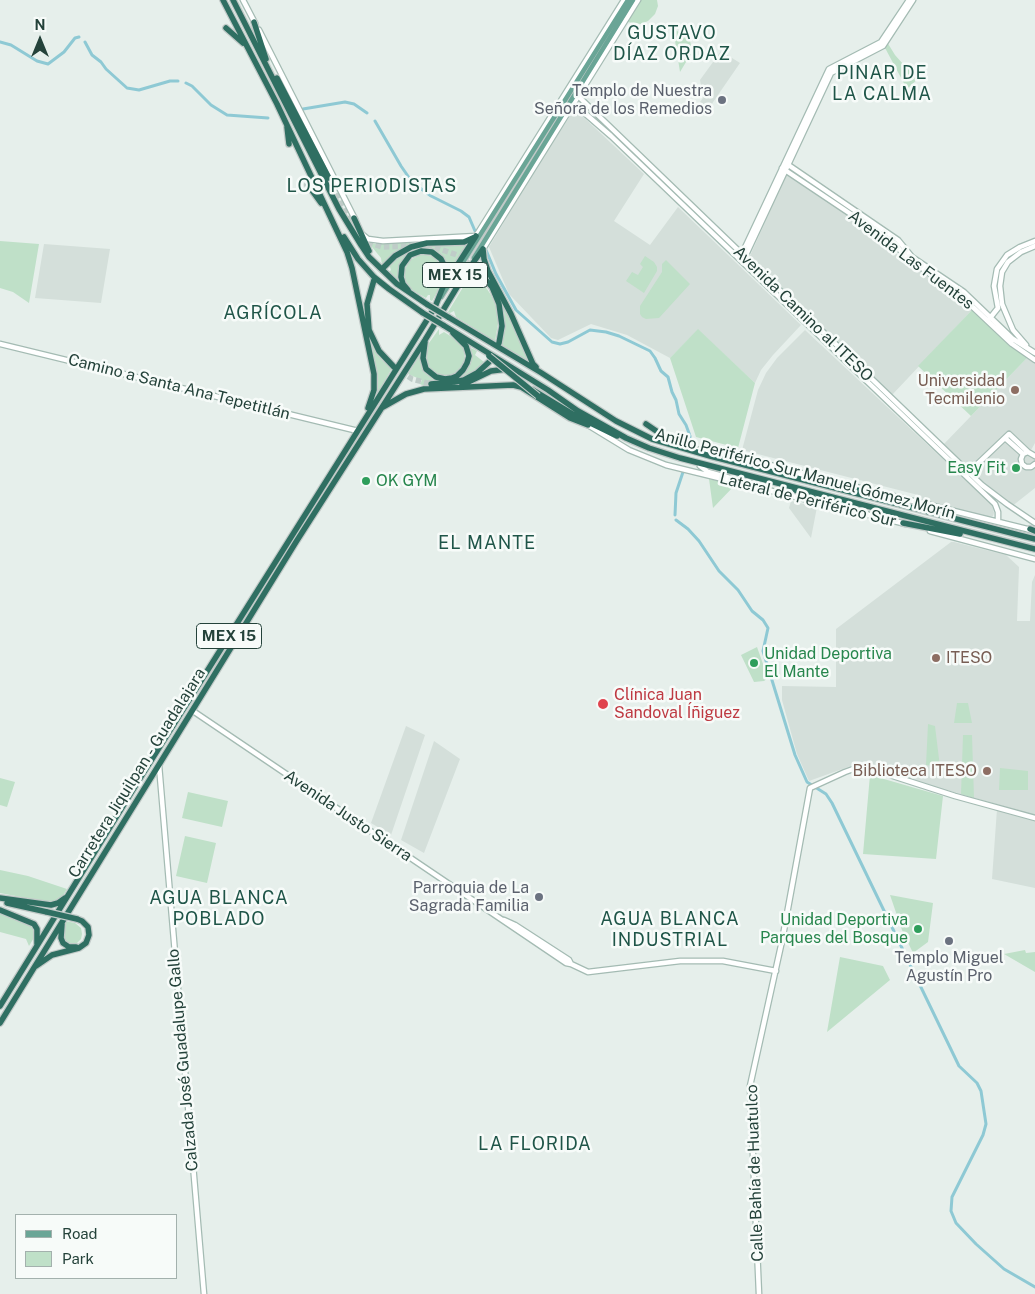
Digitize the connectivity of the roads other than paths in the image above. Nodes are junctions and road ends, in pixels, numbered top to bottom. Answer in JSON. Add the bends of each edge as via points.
{"nodes":[{"id":1,"x":223,"y":0,"type":"edge"},
{"id":2,"x":233,"y":0,"type":"edge"},
{"id":3,"x":243,"y":0,"type":"edge"},
{"id":4,"x":624,"y":0,"type":"edge"},
{"id":5,"x":628,"y":0,"type":"edge"},
{"id":6,"x":633,"y":0,"type":"edge"},
{"id":7,"x":638,"y":0,"type":"edge"},
{"id":8,"x":909,"y":0,"type":"edge"},
{"id":9,"x":913,"y":0,"type":"edge"},
{"id":10,"x":241,"y":16,"type":"junction"},
{"id":11,"x":254,"y":22,"type":"junction"},
{"id":12,"x":226,"y":28,"type":"dead end"},
{"id":13,"x":246,"y":46,"type":"junction"},
{"id":14,"x":266,"y":58,"type":"junction"},
{"id":15,"x":572,"y":89,"type":"junction"},
{"id":16,"x":578,"y":96,"type":"junction"},
{"id":17,"x":574,"y":103,"type":"junction"},
{"id":18,"x":559,"y":104,"type":"junction"},
{"id":19,"x":286,"y":122,"type":"junction"},
{"id":20,"x":289,"y":144,"type":"dead end"},
{"id":21,"x":785,"y":166,"type":"junction"},
{"id":22,"x":329,"y":178,"type":"tunnel mouth"},
{"id":23,"x":308,"y":185,"type":"dead end"},
{"id":24,"x":331,"y":215,"type":"junction"},
{"id":25,"x":354,"y":218,"type":"junction"},
{"id":26,"x":481,"y":239,"type":"junction"},
{"id":27,"x":1035,"y":241,"type":"edge"},
{"id":28,"x":1035,"y":246,"type":"edge"},
{"id":29,"x":742,"y":258,"type":"junction"},
{"id":30,"x":374,"y":262,"type":"junction"},
{"id":31,"x":384,"y":267,"type":"dead end"},
{"id":32,"x":477,"y":270,"type":"tunnel mouth"},
{"id":33,"x":374,"y":280,"type":"dead end"},
{"id":34,"x":444,"y":286,"type":"junction"},
{"id":35,"x":411,"y":294,"type":"junction"},
{"id":36,"x":435,"y":307,"type":"junction"},
{"id":37,"x":990,"y":319,"type":"junction"},
{"id":38,"x":443,"y":324,"type":"junction"},
{"id":39,"x":460,"y":334,"type":"junction"},
{"id":40,"x":425,"y":340,"type":"junction"},
{"id":41,"x":499,"y":343,"type":"dead end"},
{"id":42,"x":0,"y":344,"type":"edge"},
{"id":43,"x":1033,"y":352,"type":"edge"},
{"id":44,"x":489,"y":359,"type":"junction"},
{"id":45,"x":1035,"y":360,"type":"edge"},
{"id":46,"x":394,"y":368,"type":"tunnel mouth"},
{"id":47,"x":540,"y":372,"type":"junction"},
{"id":48,"x":476,"y":384,"type":"dead end"},
{"id":49,"x":561,"y":386,"type":"junction"},
{"id":50,"x":455,"y":387,"type":"junction"},
{"id":51,"x":576,"y":392,"type":"dead end"},
{"id":52,"x":381,"y":408,"type":"junction"},
{"id":53,"x":577,"y":413,"type":"junction"},
{"id":54,"x":363,"y":421,"type":"junction"},
{"id":55,"x":646,"y":424,"type":"dead end"},
{"id":56,"x":588,"y":425,"type":"junction"},
{"id":57,"x":358,"y":431,"type":"junction"},
{"id":58,"x":1005,"y":438,"type":"junction"},
{"id":59,"x":1035,"y":446,"type":"edge"},
{"id":60,"x":682,"y":448,"type":"junction"},
{"id":61,"x":697,"y":450,"type":"dead end"},
{"id":62,"x":705,"y":452,"type":"dead end"},
{"id":63,"x":1022,"y":454,"type":"junction"},
{"id":64,"x":1033,"y":454,"type":"edge"},
{"id":65,"x":693,"y":464,"type":"dead end"},
{"id":66,"x":1035,"y":464,"type":"edge"},
{"id":67,"x":700,"y":466,"type":"dead end"},
{"id":68,"x":692,"y":472,"type":"junction"},
{"id":69,"x":967,"y":474,"type":"junction"},
{"id":70,"x":822,"y":478,"type":"junction"},
{"id":71,"x":809,"y":482,"type":"junction"},
{"id":72,"x":782,"y":484,"type":"junction"},
{"id":73,"x":775,"y":492,"type":"junction"},
{"id":74,"x":882,"y":494,"type":"junction"},
{"id":75,"x":825,"y":504,"type":"junction"},
{"id":76,"x":998,"y":522,"type":"junction"},
{"id":77,"x":903,"y":523,"type":"junction"},
{"id":78,"x":1035,"y":523,"type":"edge"},
{"id":79,"x":1033,"y":530,"type":"edge"},
{"id":80,"x":1035,"y":539,"type":"edge"},
{"id":81,"x":1005,"y":542,"type":"junction"},
{"id":82,"x":1035,"y":550,"type":"edge"},
{"id":83,"x":1035,"y":558,"type":"edge"},
{"id":84,"x":193,"y":711,"type":"junction"},
{"id":85,"x":159,"y":765,"type":"junction"},
{"id":86,"x":1035,"y":818,"type":"edge"},
{"id":87,"x":69,"y":895,"type":"junction"},
{"id":88,"x":0,"y":901,"type":"edge"},
{"id":89,"x":0,"y":910,"type":"edge"},
{"id":90,"x":63,"y":919,"type":"junction"},
{"id":91,"x":76,"y":921,"type":"junction"},
{"id":92,"x":36,"y":946,"type":"junction"},
{"id":93,"x":32,"y":969,"type":"junction"},
{"id":94,"x":776,"y":971,"type":"junction"},
{"id":95,"x":0,"y":1006,"type":"edge"},
{"id":96,"x":0,"y":1024,"type":"edge"},
{"id":97,"x":204,"y":1294,"type":"edge"},
{"id":98,"x":759,"y":1294,"type":"edge"}],
"edges":[{"from":1,"to":13,"type":"highway"},
{"from":2,"to":10,"type":"highway"},
{"from":3,"to":11,"type":"street"},
{"from":4,"to":18,"type":"street"},
{"from":5,"to":15,"type":"main road","number":"MEX 15"},
{"from":6,"to":26,"type":"main road","number":"MEX 15"},
{"from":7,"to":16,"type":"street"},
{"from":8,"to":21,"type":"street","via":[[881,42],[828,69]]},
{"from":9,"to":21,"type":"street","via":[[882,46],[831,73]]},
{"from":10,"to":14,"type":"highway"},
{"from":10,"to":30,"type":"highway","via":[[339,209]]},
{"from":11,"to":14,"type":"highway"},
{"from":11,"to":25,"type":"street"},
{"from":12,"to":13,"type":"highway"},
{"from":13,"to":19,"type":"highway"},
{"from":14,"to":22,"type":"highway"},
{"from":15,"to":18,"type":"main road"},
{"from":15,"to":26,"type":"main road","number":"MEX 15"},
{"from":16,"to":17,"type":"street"},
{"from":16,"to":29,"type":"street","name":"Avenida Camino al ITESO"},
{"from":17,"to":26,"type":"street","via":[[488,241]]},
{"from":17,"to":29,"type":"street","name":"Avenida Camino al ITESO"},
{"from":18,"to":26,"type":"street"},
{"from":19,"to":20,"type":"highway"},
{"from":19,"to":24,"type":"highway"},
{"from":21,"to":29,"type":"street"},
{"from":21,"to":37,"type":"street","name":"Avenida Las Fuentes","via":[[898,240],[912,257],[964,292]]},
{"from":23,"to":24,"type":"highway"},
{"from":24,"to":38,"type":"highway","name":"Anillo Periférico Sur Manuel Gómez Morín","bridge":true,"via":[[358,259],[374,277]]},
{"from":24,"to":54,"type":"highway","via":[[352,268],[374,374],[374,390]]},
{"from":25,"to":26,"type":"street","via":[[364,237],[377,241]]},
{"from":25,"to":30,"type":"highway"},
{"from":26,"to":31,"type":"highway","via":[[411,247]]},
{"from":26,"to":34,"type":"highway"},
{"from":26,"to":36,"type":"main road","number":"MEX 15"},
{"from":26,"to":40,"type":"highway","number":"MEX 15","via":[[465,274]]},
{"from":26,"to":47,"type":"highway","via":[[488,271],[533,364]]},
{"from":27,"to":37,"type":"street","via":[[1007,255],[997,269],[994,286],[998,308]]},
{"from":28,"to":43,"type":"street","via":[[1008,262],[1002,272],[1000,286],[1002,304],[1013,330]]},
{"from":29,"to":69,"type":"street","name":"Avenida Camino al ITESO"},
{"from":30,"to":35,"type":"highway","name":"Anillo Periférico Sur Manuel Gómez Morín"},
{"from":32,"to":41,"type":"highway","via":[[498,299],[502,320]]},
{"from":33,"to":46,"type":"highway","via":[[367,304],[369,330],[379,351]]},
{"from":34,"to":35,"type":"highway","via":[[446,272],[442,261],[432,252],[420,251],[408,257],[401,268],[404,284]]},
{"from":34,"to":36,"type":"highway"},
{"from":35,"to":47,"type":"highway","name":"Anillo Periférico Sur Manuel Gómez Morín","bridge":true},
{"from":36,"to":54,"type":"highway","name":"Carretera Jiquilpan - Guadalajara","number":"MEX 15"},
{"from":37,"to":43,"type":"street","name":"Avenida Las Fuentes"},
{"from":37,"to":45,"type":"street","name":"Avenida Las Fuentes","via":[[1012,344]]},
{"from":38,"to":39,"type":"highway","name":"Anillo Periférico Sur Manuel Gómez Morín"},
{"from":38,"to":40,"type":"highway","via":[[468,348],[468,363],[460,374],[445,379],[430,374],[423,361]]},
{"from":39,"to":44,"type":"highway"},
{"from":39,"to":53,"type":"highway","name":"Anillo Periférico Sur Manuel Gómez Morín"},
{"from":40,"to":52,"type":"highway","name":"Carretera Jiquilpan - Guadalajara","number":"MEX 15"},
{"from":42,"to":57,"type":"street","name":"Camino a Santa Ana Tepetitlán"},
{"from":44,"to":52,"type":"highway","via":[[477,373],[461,381],[426,384],[405,390]]},
{"from":44,"to":56,"type":"highway","bridge":true,"via":[[538,396]]},
{"from":47,"to":49,"type":"highway","name":"Anillo Periférico Sur Manuel Gómez Morín"},
{"from":48,"to":53,"type":"highway","via":[[526,385]]},
{"from":49,"to":51,"type":"highway"},
{"from":49,"to":60,"type":"highway","name":"Anillo Periférico Sur Manuel Gómez Morín","via":[[632,430]]},
{"from":50,"to":52,"type":"highway","via":[[413,391]]},
{"from":50,"to":53,"type":"highway","via":[[487,372],[505,369]]},
{"from":50,"to":56,"type":"highway","via":[[516,385],[557,411]]},
{"from":52,"to":84,"type":"highway","name":"Carretera Jiquilpan - Guadalajara","number":"MEX 15"},
{"from":53,"to":56,"type":"highway"},
{"from":53,"to":72,"type":"highway","name":"Anillo Periférico Sur Manuel Gómez Morín","via":[[626,438],[680,458]]},
{"from":54,"to":57,"type":"highway","name":"Carretera Jiquilpan - Guadalajara","number":"MEX 15"},
{"from":55,"to":60,"type":"highway"},
{"from":56,"to":68,"type":"street","name":"Lateral de Periférico Sur","via":[[628,450]]},
{"from":57,"to":87,"type":"highway","name":"Carretera Jiquilpan - Guadalajara","number":"MEX 15"},
{"from":58,"to":63,"type":"street"},
{"from":58,"to":64,"type":"street","via":[[1009,434]]},
{"from":58,"to":69,"type":"street"},
{"from":59,"to":64,"type":"street"},
{"from":60,"to":71,"type":"highway","name":"Anillo Periférico Sur Manuel Gómez Morín"},
{"from":61,"to":70,"type":"street","via":[[707,448]]},
{"from":62,"to":70,"type":"street"},
{"from":63,"to":64,"type":"street"},
{"from":63,"to":66,"type":"street","via":[[1024,466]]},
{"from":65,"to":68,"type":"street"},
{"from":67,"to":73,"type":"street","via":[[708,472]]},
{"from":68,"to":73,"type":"street","name":"Lateral de Periférico Sur"},
{"from":69,"to":76,"type":"street","name":"Avenida Camino al ITESO","via":[[995,504]]},
{"from":69,"to":78,"type":"street","name":"Avenida Camino al ITESO"},
{"from":70,"to":74,"type":"street","name":"Lateral de Periférico Sur"},
{"from":71,"to":74,"type":"highway"},
{"from":71,"to":80,"type":"highway","name":"Anillo Periférico Sur Manuel Gómez Morín"},
{"from":72,"to":75,"type":"highway"},
{"from":72,"to":81,"type":"highway","name":"Anillo Periférico Sur Manuel Gómez Morín"},
{"from":73,"to":75,"type":"street","name":"Lateral de Periférico Sur"},
{"from":74,"to":76,"type":"street","name":"Lateral de Periférico Sur"},
{"from":75,"to":77,"type":"street","name":"Lateral de Periférico Sur"},
{"from":76,"to":79,"type":"street","name":"Lateral de Periférico Sur"},
{"from":77,"to":81,"type":"highway"},
{"from":77,"to":83,"type":"street","name":"Lateral de Periférico Sur"},
{"from":81,"to":82,"type":"highway","name":"Anillo Periférico Sur Manuel Gómez Morín"},
{"from":84,"to":85,"type":"highway","name":"Carretera Jiquilpan - Guadalajara","number":"MEX 15"},
{"from":84,"to":94,"type":"street","name":"Avenida Justo Sierra","via":[[509,926],[531,937],[566,964],[588,972],[723,961]]},
{"from":85,"to":90,"type":"highway","name":"Carretera Jiquilpan - Guadalajara","number":"MEX 15"},
{"from":85,"to":97,"type":"street","name":"Calzada José Guadalupe Gallo"},
{"from":86,"to":94,"type":"street","name":"Calle Bahía de Huatulco","via":[[870,768],[856,768],[810,788]]},
{"from":87,"to":88,"type":"highway","via":[[51,905]]},
{"from":87,"to":92,"type":"highway","name":"Carretera Jiquilpan - Guadalajara","number":"MEX 15"},
{"from":88,"to":91,"type":"highway","bridge":true},
{"from":89,"to":92,"type":"highway","via":[[34,924]]},
{"from":90,"to":91,"type":"highway","via":[[61,938],[69,947],[78,946],[85,939],[84,928]]},
{"from":90,"to":93,"type":"highway","name":"Carretera Jiquilpan - Guadalajara","number":"MEX 15"},
{"from":91,"to":93,"type":"highway","via":[[88,927],[86,944],[52,956]]},
{"from":92,"to":95,"type":"highway","name":"Carretera Jiquilpan - Guadalajara","number":"MEX 15"},
{"from":93,"to":96,"type":"highway","name":"Carretera Jiquilpan - Guadalajara","number":"MEX 15"},
{"from":94,"to":98,"type":"street","name":"Calle Bahía de Huatulco","via":[[750,1086]]}]}
